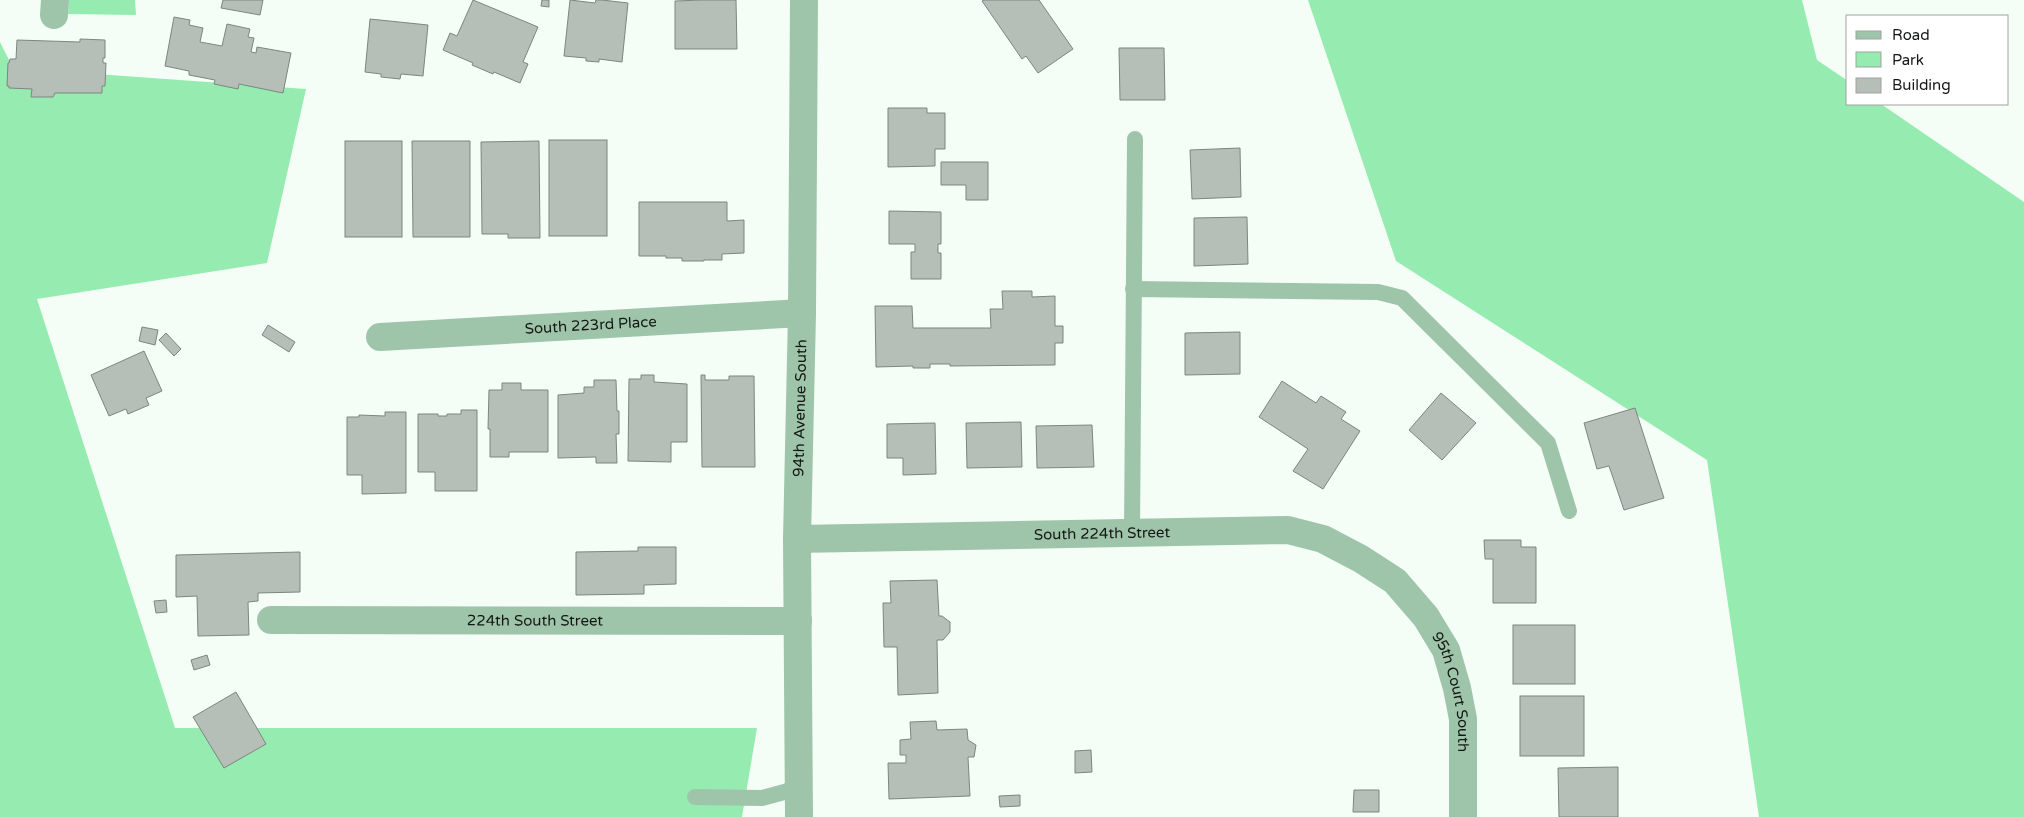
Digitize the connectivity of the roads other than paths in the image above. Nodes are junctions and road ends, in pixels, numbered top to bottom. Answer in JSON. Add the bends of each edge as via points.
{"nodes":[{"id":1,"x":804,"y":0,"type":"edge"},
{"id":2,"x":1134,"y":139,"type":"dead end"},
{"id":3,"x":1134,"y":289,"type":"junction"},
{"id":4,"x":802,"y":313,"type":"junction"},
{"id":5,"x":380,"y":337,"type":"dead end"},
{"id":6,"x":1569,"y":511,"type":"dead end"},
{"id":7,"x":1132,"y":533,"type":"junction"},
{"id":8,"x":797,"y":539,"type":"junction"},
{"id":9,"x":1395,"y":581,"type":"joint"},
{"id":10,"x":272,"y":620,"type":"dead end"},
{"id":11,"x":798,"y":622,"type":"junction"},
{"id":12,"x":799,"y":781,"type":"junction"},
{"id":13,"x":694,"y":797,"type":"dead end"},
{"id":14,"x":799,"y":817,"type":"edge"},
{"id":15,"x":1462,"y":817,"type":"edge"}],
"edges":[{"from":1,"to":4,"type":"street","name":"94th Avenue South"},
{"from":2,"to":3,"type":"lane"},
{"from":3,"to":6,"type":"lane","via":[[1378,292],[1402,298],[1548,443]]},
{"from":3,"to":7,"type":"lane"},
{"from":4,"to":5,"type":"street","name":"South 223rd Place"},
{"from":4,"to":8,"type":"street","name":"94th Avenue South"},
{"from":7,"to":8,"type":"street","name":"South 224th Street"},
{"from":7,"to":9,"type":"street","name":"South 224th Street","via":[[1288,530],[1323,539]]},
{"from":8,"to":11,"type":"street","name":"94th Avenue South"},
{"from":9,"to":15,"type":"street","name":"95th Court South","via":[[1426,617],[1446,650],[1457,688],[1462,719]]},
{"from":10,"to":11,"type":"street","name":"224th South Street"},
{"from":11,"to":12,"type":"street","name":"94th Avenue South"},
{"from":12,"to":13,"type":"lane","via":[[788,791],[762,798]]},
{"from":12,"to":14,"type":"street","name":"94th Avenue South"}]}
